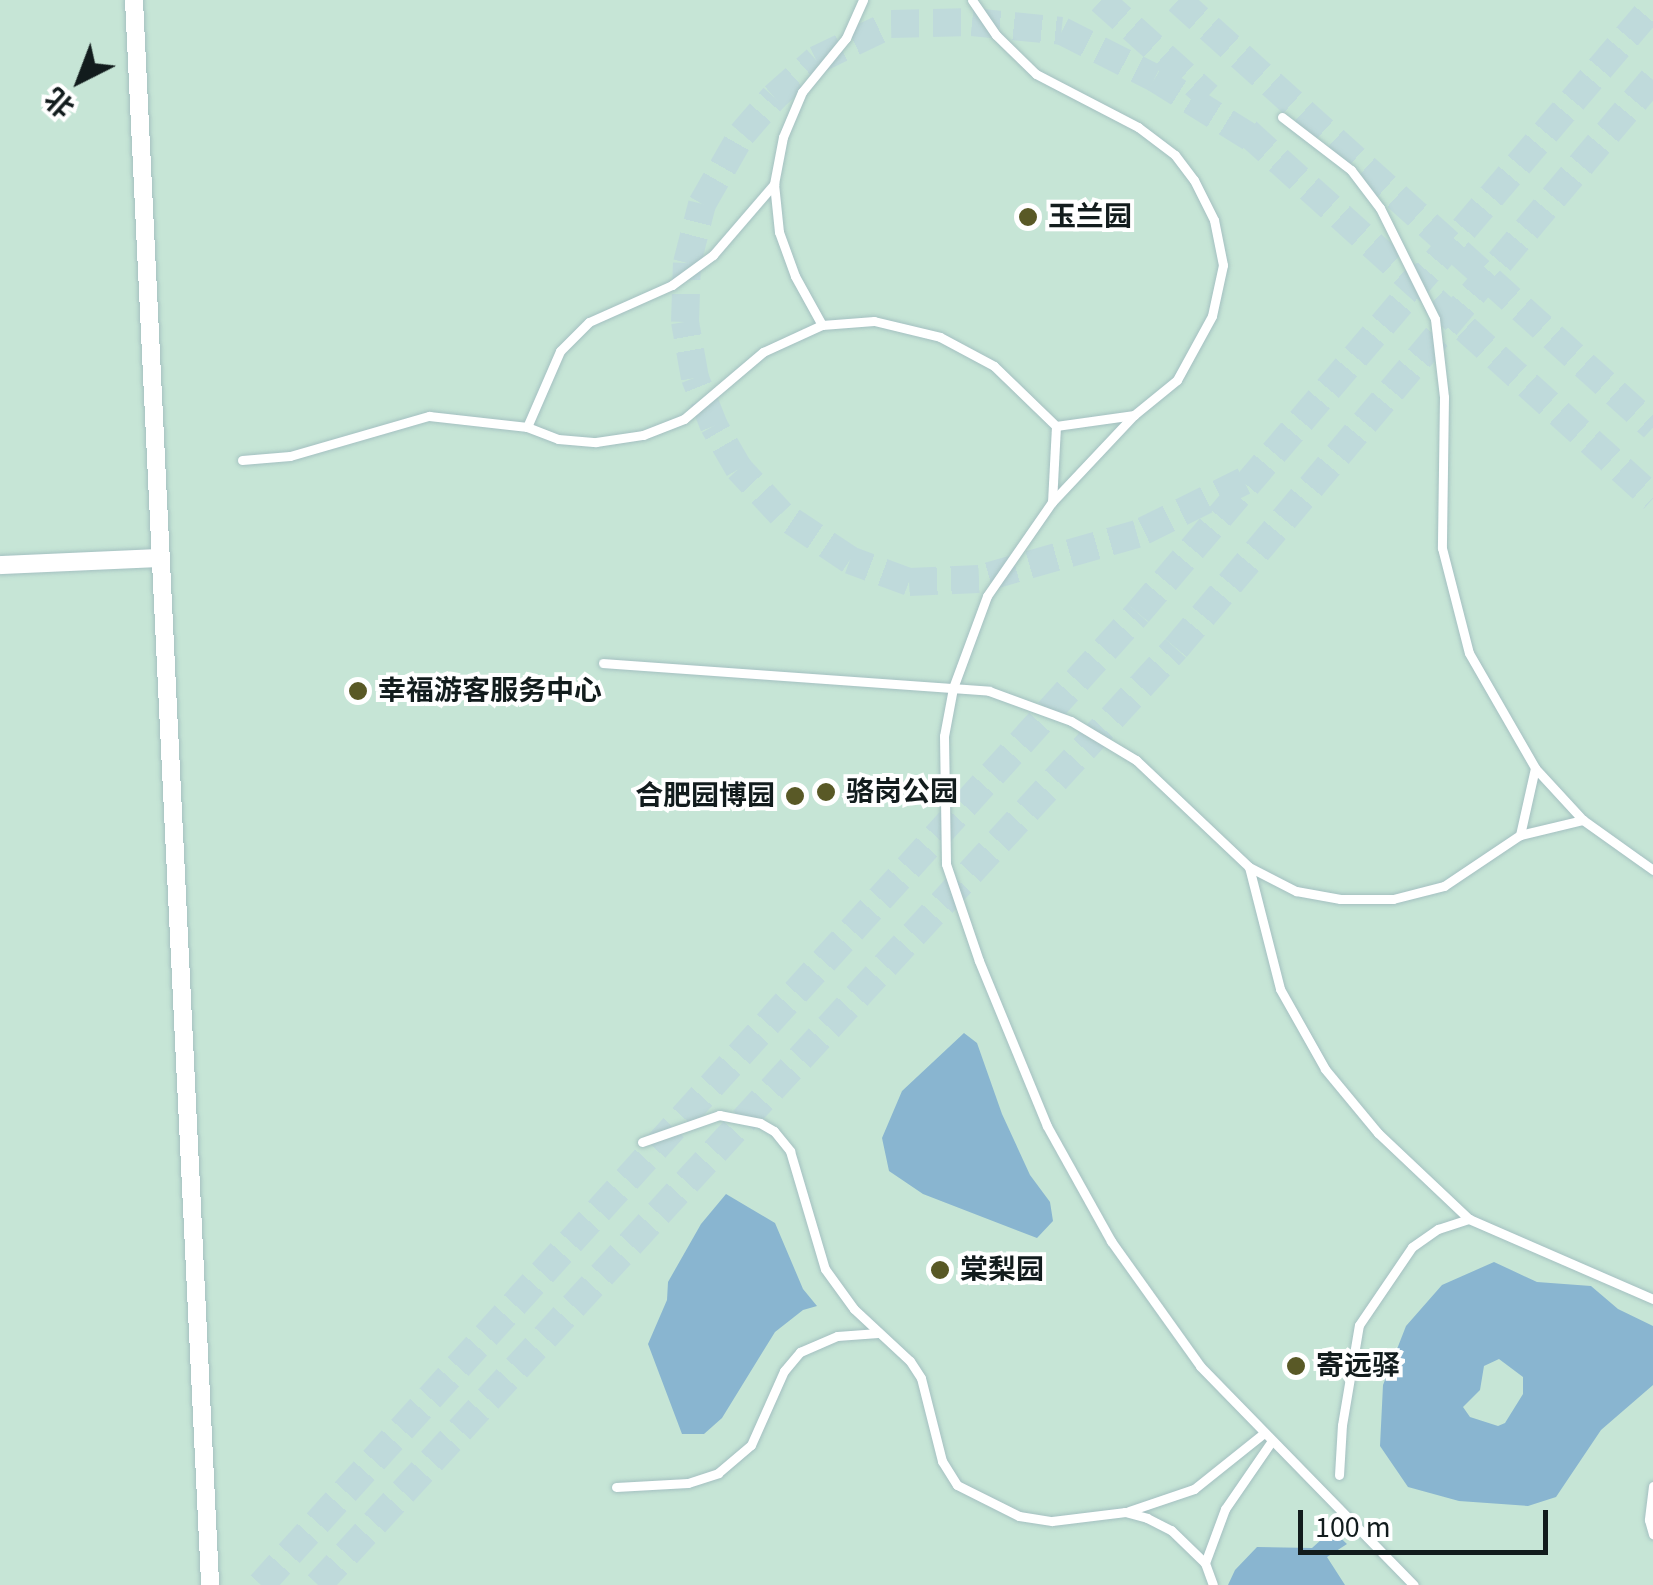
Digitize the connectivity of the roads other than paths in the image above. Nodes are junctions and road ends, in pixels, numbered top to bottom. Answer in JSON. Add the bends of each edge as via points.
{"nodes":[{"id":1,"x":134,"y":0,"type":"edge"},
{"id":2,"x":863,"y":0,"type":"edge"},
{"id":3,"x":972,"y":0,"type":"edge"},
{"id":4,"x":1282,"y":117,"type":"dead end"},
{"id":5,"x":774,"y":184,"type":"junction"},
{"id":6,"x":822,"y":326,"type":"junction"},
{"id":7,"x":1134,"y":415,"type":"junction"},
{"id":8,"x":1056,"y":426,"type":"junction"},
{"id":9,"x":527,"y":428,"type":"junction"},
{"id":10,"x":242,"y":460,"type":"dead end"},
{"id":11,"x":1052,"y":502,"type":"junction"},
{"id":12,"x":160,"y":558,"type":"junction"},
{"id":13,"x":0,"y":565,"type":"edge"},
{"id":14,"x":604,"y":663,"type":"dead end"},
{"id":15,"x":953,"y":688,"type":"junction"},
{"id":16,"x":1536,"y":768,"type":"junction"},
{"id":17,"x":1584,"y":820,"type":"junction"},
{"id":18,"x":1520,"y":836,"type":"junction"},
{"id":19,"x":1250,"y":867,"type":"junction"},
{"id":20,"x":1653,"y":870,"type":"edge"},
{"id":21,"x":642,"y":1142,"type":"dead end"},
{"id":22,"x":1468,"y":1219,"type":"junction"},
{"id":23,"x":1653,"y":1300,"type":"edge"},
{"id":24,"x":878,"y":1334,"type":"junction"},
{"id":25,"x":1263,"y":1434,"type":"junction"},
{"id":26,"x":1272,"y":1442,"type":"junction"},
{"id":27,"x":1339,"y":1474,"type":"dead end"},
{"id":28,"x":616,"y":1486,"type":"dead end"},
{"id":29,"x":1653,"y":1486,"type":"edge"},
{"id":30,"x":1125,"y":1512,"type":"junction"},
{"id":31,"x":1653,"y":1534,"type":"edge"},
{"id":32,"x":1205,"y":1563,"type":"junction"},
{"id":33,"x":210,"y":1585,"type":"edge"},
{"id":34,"x":1212,"y":1585,"type":"edge"},
{"id":35,"x":1414,"y":1585,"type":"edge"}],
"edges":[{"from":1,"to":12,"type":"street"},
{"from":2,"to":5,"type":"lane","via":[[846,38],[802,92],[783,137]]},
{"from":3,"to":7,"type":"lane","via":[[996,36],[1036,74],[1138,127],[1175,156],[1214,220],[1223,265],[1212,316],[1177,380]]},
{"from":4,"to":16,"type":"lane","via":[[1351,170],[1380,208],[1434,320],[1444,397],[1442,548],[1469,653]]},
{"from":5,"to":6,"type":"lane","via":[[784,246]]},
{"from":5,"to":9,"type":"lane","via":[[713,255],[672,286],[589,322],[547,376]]},
{"from":6,"to":8,"type":"lane","via":[[874,321],[940,337],[994,366]]},
{"from":6,"to":9,"type":"lane","via":[[763,352],[684,419],[643,435],[596,442]]},
{"from":7,"to":8,"type":"lane"},
{"from":7,"to":11,"type":"lane"},
{"from":8,"to":11,"type":"lane"},
{"from":9,"to":10,"type":"lane","via":[[428,416],[290,456]]},
{"from":11,"to":15,"type":"lane","via":[[987,596]]},
{"from":12,"to":13,"type":"street"},
{"from":12,"to":33,"type":"street"},
{"from":14,"to":15,"type":"lane"},
{"from":15,"to":19,"type":"lane","via":[[989,691],[1071,721],[1136,760]]},
{"from":15,"to":25,"type":"lane","via":[[944,736],[946,864],[1040,1108],[1111,1241],[1200,1366]]},
{"from":16,"to":17,"type":"lane"},
{"from":16,"to":18,"type":"lane"},
{"from":17,"to":18,"type":"lane"},
{"from":17,"to":20,"type":"lane"},
{"from":18,"to":19,"type":"lane","via":[[1444,886],[1392,900],[1296,891]]},
{"from":19,"to":22,"type":"lane","via":[[1280,989],[1325,1069],[1378,1133]]},
{"from":21,"to":24,"type":"lane","via":[[719,1115],[774,1130],[790,1151],[825,1269]]},
{"from":22,"to":23,"type":"lane"},
{"from":22,"to":27,"type":"lane","via":[[1412,1247],[1359,1325]]},
{"from":24,"to":28,"type":"lane","via":[[838,1336],[800,1352],[784,1370],[751,1444],[718,1473],[688,1483]]},
{"from":24,"to":30,"type":"lane","via":[[921,1378],[942,1461],[958,1485],[1019,1516],[1052,1521]]},
{"from":25,"to":26,"type":"lane"},
{"from":25,"to":30,"type":"lane","via":[[1194,1488]]},
{"from":26,"to":32,"type":"lane","via":[[1224,1509]]},
{"from":26,"to":35,"type":"lane"},
{"from":29,"to":31,"type":"lane"},
{"from":30,"to":32,"type":"lane","via":[[1171,1530]]},
{"from":32,"to":34,"type":"lane"}]}
